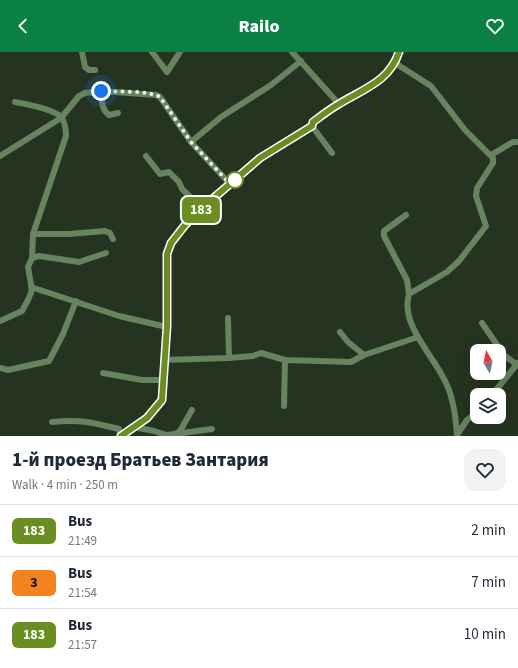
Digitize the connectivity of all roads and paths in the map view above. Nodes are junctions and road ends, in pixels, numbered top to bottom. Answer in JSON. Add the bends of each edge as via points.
{"nodes":[{"id":1,"x":82,"y":52,"type":"edge"},
{"id":2,"x":152,"y":52,"type":"edge"},
{"id":3,"x":180,"y":52,"type":"edge"},
{"id":4,"x":292,"y":52,"type":"edge"},
{"id":5,"x":399,"y":52,"type":"edge"},
{"id":6,"x":301,"y":61,"type":"junction"},
{"id":7,"x":395,"y":63,"type":"junction"},
{"id":8,"x":95,"y":70,"type":"dead end"},
{"id":9,"x":101,"y":91,"type":"junction"},
{"id":10,"x":15,"y":102,"type":"dead end"},
{"id":11,"x":339,"y":104,"type":"junction"},
{"id":12,"x":118,"y":113,"type":"dead end"},
{"id":13,"x":61,"y":118,"type":"junction"},
{"id":14,"x":312,"y":126,"type":"junction"},
{"id":15,"x":191,"y":142,"type":"junction"},
{"id":16,"x":518,"y":142,"type":"edge"},
{"id":17,"x":332,"y":153,"type":"dead end"},
{"id":18,"x":492,"y":155,"type":"junction"},
{"id":19,"x":0,"y":156,"type":"edge"},
{"id":20,"x":146,"y":156,"type":"dead end"},
{"id":21,"x":230,"y":184,"type":"junction"},
{"id":22,"x":202,"y":208,"type":"junction"},
{"id":23,"x":406,"y":215,"type":"dead end"},
{"id":24,"x":33,"y":234,"type":"junction"},
{"id":25,"x":114,"y":239,"type":"dead end"},
{"id":26,"x":106,"y":253,"type":"dead end"},
{"id":27,"x":32,"y":258,"type":"junction"},
{"id":28,"x":31,"y":287,"type":"junction"},
{"id":29,"x":409,"y":294,"type":"junction"},
{"id":30,"x":76,"y":301,"type":"junction"},
{"id":31,"x":228,"y":318,"type":"dead end"},
{"id":32,"x":0,"y":321,"type":"edge"},
{"id":33,"x":482,"y":323,"type":"dead end"},
{"id":34,"x":167,"y":326,"type":"junction"},
{"id":35,"x":340,"y":332,"type":"dead end"},
{"id":36,"x":418,"y":337,"type":"junction"},
{"id":37,"x":364,"y":355,"type":"junction"},
{"id":38,"x":228,"y":358,"type":"junction"},
{"id":39,"x":163,"y":360,"type":"junction"},
{"id":40,"x":285,"y":360,"type":"junction"},
{"id":41,"x":517,"y":364,"type":"edge"},
{"id":42,"x":0,"y":368,"type":"edge"},
{"id":43,"x":103,"y":373,"type":"dead end"},
{"id":44,"x":163,"y":380,"type":"junction"},
{"id":45,"x":498,"y":388,"type":"edge"},
{"id":46,"x":284,"y":406,"type":"dead end"},
{"id":47,"x":192,"y":410,"type":"dead end"},
{"id":48,"x":470,"y":418,"type":"edge"},
{"id":49,"x":52,"y":422,"type":"dead end"},
{"id":50,"x":134,"y":427,"type":"junction"},
{"id":51,"x":212,"y":429,"type":"dead end"},
{"id":52,"x":174,"y":435,"type":"edge"},
{"id":53,"x":457,"y":435,"type":"edge"},
{"id":54,"x":121,"y":436,"type":"edge"}],
"edges":[{"from":1,"to":8,"type":"street","via":[[85,67]]},
{"from":2,"to":3,"type":"street","via":[[167,72]]},
{"from":4,"to":6,"type":"street"},
{"from":5,"to":7,"type":"street"},
{"from":6,"to":11,"type":"street"},
{"from":6,"to":15,"type":"street","via":[[271,85],[221,117]]},
{"from":7,"to":11,"type":"street","via":[[375,85]]},
{"from":7,"to":18,"type":"street","via":[[431,86],[465,130]]},
{"from":9,"to":12,"type":"street","via":[[106,112],[109,115]]},
{"from":9,"to":13,"type":"street","via":[[79,96]]},
{"from":9,"to":15,"type":"street","via":[[160,97]]},
{"from":10,"to":13,"type":"street","via":[[36,106],[58,114]]},
{"from":11,"to":14,"type":"street","via":[[313,122]]},
{"from":13,"to":19,"type":"street"},
{"from":13,"to":24,"type":"street","via":[[66,136]]},
{"from":14,"to":17,"type":"street"},
{"from":14,"to":21,"type":"street","via":[[260,158]]},
{"from":15,"to":21,"type":"street"},
{"from":16,"to":18,"type":"street","via":[[513,142]]},
{"from":18,"to":29,"type":"street","via":[[493,163],[476,196],[486,226],[460,261],[447,272]]},
{"from":20,"to":22,"type":"street","via":[[160,174],[169,172]]},
{"from":21,"to":22,"type":"street"},
{"from":22,"to":34,"type":"street","via":[[171,243],[167,254]]},
{"from":23,"to":29,"type":"street","via":[[384,231],[384,236],[407,280]]},
{"from":24,"to":25,"type":"street","via":[[105,231]]},
{"from":24,"to":27,"type":"street"},
{"from":26,"to":27,"type":"street","via":[[79,262],[39,256]]},
{"from":27,"to":28,"type":"street","via":[[28,267]]},
{"from":28,"to":30,"type":"street"},
{"from":28,"to":32,"type":"street","via":[[22,311]]},
{"from":29,"to":36,"type":"street","via":[[408,311]]},
{"from":30,"to":34,"type":"street","via":[[119,316]]},
{"from":30,"to":42,"type":"street","via":[[49,361],[8,370]]},
{"from":31,"to":38,"type":"street"},
{"from":33,"to":41,"type":"street","via":[[504,355]]},
{"from":34,"to":39,"type":"street"},
{"from":35,"to":37,"type":"street"},
{"from":36,"to":37,"type":"street"},
{"from":36,"to":53,"type":"street","via":[[445,379]]},
{"from":37,"to":40,"type":"street","via":[[352,362]]},
{"from":38,"to":39,"type":"street"},
{"from":38,"to":40,"type":"street","via":[[261,353]]},
{"from":39,"to":44,"type":"street"},
{"from":40,"to":46,"type":"street"},
{"from":41,"to":45,"type":"street"},
{"from":43,"to":44,"type":"street","via":[[142,380]]},
{"from":44,"to":50,"type":"street","via":[[162,400],[147,418]]},
{"from":47,"to":52,"type":"street","via":[[180,431]]},
{"from":48,"to":53,"type":"street"},
{"from":49,"to":54,"type":"street","via":[[87,421],[119,429]]},
{"from":50,"to":52,"type":"street"},
{"from":50,"to":54,"type":"street"},
{"from":51,"to":52,"type":"street"}]}
